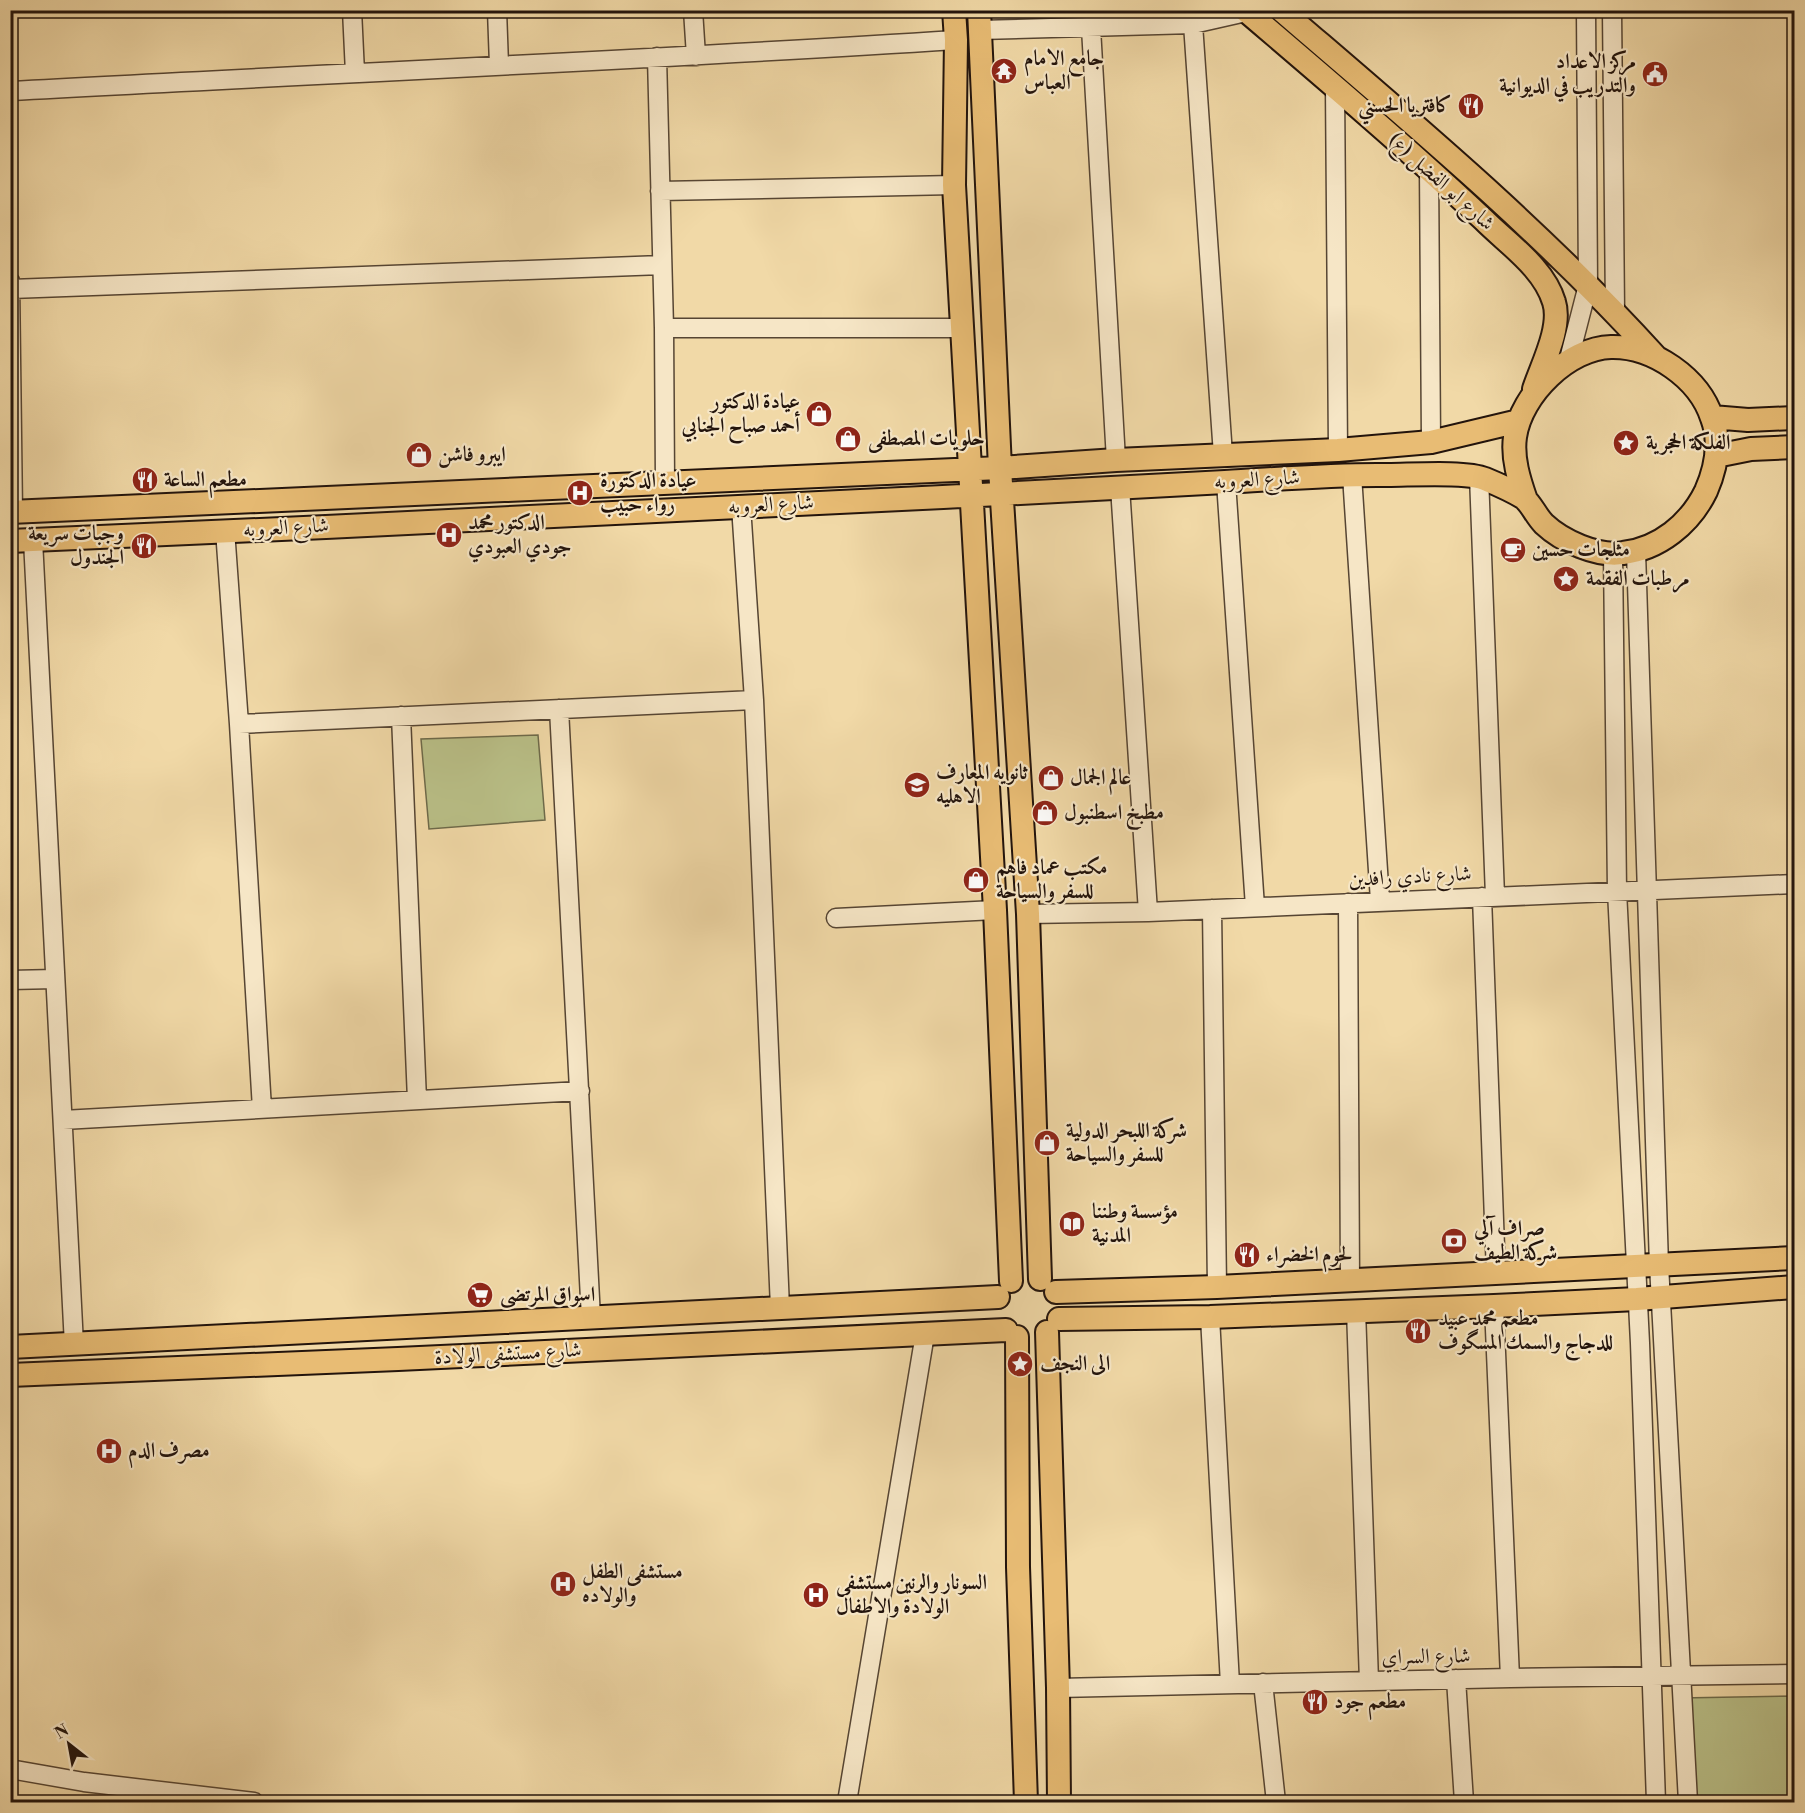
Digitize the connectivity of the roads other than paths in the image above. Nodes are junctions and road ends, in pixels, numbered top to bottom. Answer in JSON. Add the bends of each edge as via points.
{"nodes":[{"id":1,"x":352,"y":10,"type":"edge"},
{"id":2,"x":496,"y":10,"type":"edge"},
{"id":3,"x":693,"y":10,"type":"edge"},
{"id":4,"x":954,"y":10,"type":"edge"},
{"id":5,"x":1281,"y":10,"type":"edge"},
{"id":6,"x":1586,"y":10,"type":"edge"},
{"id":7,"x":1612,"y":10,"type":"edge"},
{"id":8,"x":1246,"y":11,"type":"edge"},
{"id":9,"x":979,"y":20,"type":"edge"},
{"id":10,"x":1193,"y":24,"type":"junction"},
{"id":11,"x":1091,"y":28,"type":"junction"},
{"id":12,"x":956,"y":40,"type":"junction"},
{"id":13,"x":696,"y":56,"type":"junction"},
{"id":14,"x":657,"y":57,"type":"junction"},
{"id":15,"x":499,"y":65,"type":"junction"},
{"id":16,"x":355,"y":73,"type":"junction"},
{"id":17,"x":1335,"y":88,"type":"junction"},
{"id":18,"x":10,"y":91,"type":"edge"},
{"id":19,"x":1429,"y":169,"type":"junction"},
{"id":20,"x":954,"y":185,"type":"junction"},
{"id":21,"x":660,"y":191,"type":"junction"},
{"id":22,"x":662,"y":265,"type":"junction"},
{"id":23,"x":10,"y":281,"type":"edge"},
{"id":24,"x":1588,"y":285,"type":"junction"},
{"id":25,"x":11,"y":289,"type":"edge"},
{"id":26,"x":1614,"y":311,"type":"junction"},
{"id":27,"x":664,"y":328,"type":"junction"},
{"id":28,"x":963,"y":328,"type":"junction"},
{"id":29,"x":1657,"y":358,"type":"junction"},
{"id":30,"x":1568,"y":363,"type":"junction"},
{"id":31,"x":1532,"y":393,"type":"junction"},
{"id":32,"x":1712,"y":417,"type":"junction"},
{"id":33,"x":1794,"y":418,"type":"edge"},
{"id":34,"x":1519,"y":421,"type":"junction"},
{"id":35,"x":1431,"y":442,"type":"junction"},
{"id":36,"x":1794,"y":447,"type":"edge"},
{"id":37,"x":1338,"y":450,"type":"junction"},
{"id":38,"x":1223,"y":455,"type":"junction"},
{"id":39,"x":1716,"y":456,"type":"junction"},
{"id":40,"x":1116,"y":460,"type":"junction"},
{"id":41,"x":1000,"y":468,"type":"junction"},
{"id":42,"x":971,"y":470,"type":"junction"},
{"id":43,"x":1352,"y":475,"type":"junction"},
{"id":44,"x":1479,"y":476,"type":"junction"},
{"id":45,"x":1226,"y":482,"type":"junction"},
{"id":46,"x":665,"y":483,"type":"junction"},
{"id":47,"x":1120,"y":487,"type":"junction"},
{"id":48,"x":1002,"y":493,"type":"junction"},
{"id":49,"x":970,"y":495,"type":"junction"},
{"id":50,"x":1526,"y":500,"type":"junction"},
{"id":51,"x":741,"y":506,"type":"junction"},
{"id":52,"x":12,"y":512,"type":"edge"},
{"id":53,"x":225,"y":530,"type":"junction"},
{"id":54,"x":22,"y":540,"type":"edge"},
{"id":55,"x":1636,"y":552,"type":"junction"},
{"id":56,"x":1613,"y":555,"type":"junction"},
{"id":57,"x":754,"y":700,"type":"junction"},
{"id":58,"x":559,"y":709,"type":"junction"},
{"id":59,"x":401,"y":716,"type":"junction"},
{"id":60,"x":239,"y":724,"type":"junction"},
{"id":61,"x":1794,"y":884,"type":"edge"},
{"id":62,"x":1617,"y":891,"type":"junction"},
{"id":63,"x":1646,"y":891,"type":"junction"},
{"id":64,"x":1489,"y":896,"type":"junction"},
{"id":65,"x":1380,"y":901,"type":"junction"},
{"id":66,"x":1348,"y":903,"type":"junction"},
{"id":67,"x":1255,"y":907,"type":"junction"},
{"id":68,"x":1212,"y":909,"type":"junction"},
{"id":69,"x":994,"y":910,"type":"junction"},
{"id":70,"x":1148,"y":912,"type":"junction"},
{"id":71,"x":1028,"y":914,"type":"junction"},
{"id":72,"x":836,"y":918,"type":"dead end"},
{"id":73,"x":10,"y":980,"type":"edge"},
{"id":74,"x":55,"y":980,"type":"junction"},
{"id":75,"x":580,"y":1091,"type":"junction"},
{"id":76,"x":417,"y":1100,"type":"junction"},
{"id":77,"x":262,"y":1109,"type":"junction"},
{"id":78,"x":63,"y":1120,"type":"junction"},
{"id":79,"x":1794,"y":1258,"type":"edge"},
{"id":80,"x":1659,"y":1265,"type":"junction"},
{"id":81,"x":1634,"y":1267,"type":"junction"},
{"id":82,"x":1496,"y":1274,"type":"junction"},
{"id":83,"x":1350,"y":1281,"type":"junction"},
{"id":84,"x":1048,"y":1286,"type":"junction"},
{"id":85,"x":1217,"y":1287,"type":"junction"},
{"id":86,"x":1794,"y":1287,"type":"edge"},
{"id":87,"x":1005,"y":1289,"type":"junction"},
{"id":88,"x":1662,"y":1296,"type":"junction"},
{"id":89,"x":1637,"y":1299,"type":"junction"},
{"id":90,"x":1494,"y":1306,"type":"junction"},
{"id":91,"x":780,"y":1308,"type":"junction"},
{"id":92,"x":1356,"y":1310,"type":"junction"},
{"id":93,"x":1210,"y":1317,"type":"junction"},
{"id":94,"x":591,"y":1318,"type":"junction"},
{"id":95,"x":1053,"y":1326,"type":"junction"},
{"id":96,"x":399,"y":1328,"type":"junction"},
{"id":97,"x":1012,"y":1333,"type":"junction"},
{"id":98,"x":925,"y":1334,"type":"junction"},
{"id":99,"x":74,"y":1345,"type":"junction"},
{"id":100,"x":10,"y":1347,"type":"edge"},
{"id":101,"x":398,"y":1359,"type":"junction"},
{"id":102,"x":10,"y":1375,"type":"edge"},
{"id":103,"x":1794,"y":1674,"type":"edge"},
{"id":104,"x":1653,"y":1675,"type":"junction"},
{"id":105,"x":1681,"y":1675,"type":"junction"},
{"id":106,"x":1510,"y":1678,"type":"junction"},
{"id":107,"x":1456,"y":1679,"type":"junction"},
{"id":108,"x":1369,"y":1681,"type":"junction"},
{"id":109,"x":1263,"y":1683,"type":"junction"},
{"id":110,"x":1230,"y":1684,"type":"junction"},
{"id":111,"x":1058,"y":1688,"type":"junction"},
{"id":112,"x":10,"y":1769,"type":"edge"},
{"id":113,"x":254,"y":1803,"type":"edge"},
{"id":114,"x":847,"y":1803,"type":"edge"},
{"id":115,"x":1026,"y":1803,"type":"edge"},
{"id":116,"x":1059,"y":1803,"type":"edge"},
{"id":117,"x":1276,"y":1803,"type":"edge"},
{"id":118,"x":1464,"y":1803,"type":"edge"},
{"id":119,"x":1656,"y":1803,"type":"edge"},
{"id":120,"x":1688,"y":1803,"type":"edge"}],
"edges":[{"from":1,"to":16,"type":"street"},
{"from":2,"to":15,"type":"street"},
{"from":3,"to":13,"type":"street"},
{"from":4,"to":12,"type":"main road"},
{"from":5,"to":24,"type":"main road","name":"شارع ابو الفضل (ع)","via":[[1436,144]]},
{"from":6,"to":24,"type":"street"},
{"from":7,"to":26,"type":"street"},
{"from":8,"to":10,"type":"street"},
{"from":8,"to":17,"type":"main road","name":"شارع ابو الفضل (ع)"},
{"from":9,"to":11,"type":"street"},
{"from":9,"to":41,"type":"main road"},
{"from":10,"to":11,"type":"street"},
{"from":10,"to":38,"type":"street"},
{"from":11,"to":40,"type":"street"},
{"from":12,"to":13,"type":"street"},
{"from":12,"to":20,"type":"main road"},
{"from":13,"to":14,"type":"street"},
{"from":14,"to":15,"type":"street"},
{"from":14,"to":21,"type":"street"},
{"from":15,"to":16,"type":"street"},
{"from":16,"to":18,"type":"street"},
{"from":17,"to":19,"type":"main road","name":"شارع ابو الفضل (ع)"},
{"from":17,"to":37,"type":"street"},
{"from":19,"to":31,"type":"main road","name":"شارع ابو الفضل (ع)","via":[[1533,267],[1550,289],[1555,305],[1554,333]]},
{"from":19,"to":35,"type":"street"},
{"from":20,"to":21,"type":"street"},
{"from":20,"to":28,"type":"main road"},
{"from":21,"to":22,"type":"street"},
{"from":22,"to":25,"type":"street"},
{"from":22,"to":27,"type":"street"},
{"from":23,"to":25,"type":"street"},
{"from":24,"to":26,"type":"main road","name":"شارع ابو الفضل (ع)"},
{"from":24,"to":30,"type":"street"},
{"from":25,"to":52,"type":"street"},
{"from":26,"to":29,"type":"main road","name":"شارع ابو الفضل (ع)"},
{"from":27,"to":28,"type":"street"},
{"from":27,"to":46,"type":"street"},
{"from":28,"to":42,"type":"main road"},
{"from":29,"to":30,"type":"main road","via":[[1607,347],[1590,350]]},
{"from":29,"to":32,"type":"main road","via":[[1694,386]]},
{"from":30,"to":31,"type":"main road"},
{"from":31,"to":34,"type":"main road"},
{"from":32,"to":33,"type":"main road"},
{"from":32,"to":39,"type":"main road"},
{"from":34,"to":35,"type":"main road","name":"شارع العروبه"},
{"from":34,"to":50,"type":"main road","via":[[1514,440],[1516,471]]},
{"from":35,"to":37,"type":"main road","name":"شارع العروبه"},
{"from":36,"to":39,"type":"main road"},
{"from":37,"to":38,"type":"main road","name":"شارع العروبه"},
{"from":38,"to":40,"type":"main road","name":"شارع العروبه"},
{"from":39,"to":55,"type":"main road","via":[[1710,482],[1690,518],[1658,543]]},
{"from":40,"to":41,"type":"main road","name":"شارع العروبه"},
{"from":41,"to":42,"type":"main road","name":"شارع العروبه"},
{"from":41,"to":48,"type":"main road"},
{"from":42,"to":46,"type":"main road","name":"شارع العروبه"},
{"from":42,"to":49,"type":"main road"},
{"from":43,"to":44,"type":"main road","name":"شارع العروبه"},
{"from":43,"to":45,"type":"main road","name":"شارع العروبه"},
{"from":43,"to":65,"type":"street"},
{"from":44,"to":50,"type":"main road","name":"شارع العروبه"},
{"from":44,"to":64,"type":"street"},
{"from":45,"to":47,"type":"main road","name":"شارع العروبه"},
{"from":45,"to":67,"type":"street"},
{"from":46,"to":52,"type":"main road","name":"شارع العروبه"},
{"from":47,"to":48,"type":"main road","name":"شارع العروبه"},
{"from":47,"to":70,"type":"street"},
{"from":48,"to":49,"type":"main road","name":"شارع العروبه"},
{"from":48,"to":71,"type":"main road"},
{"from":49,"to":51,"type":"main road","name":"شارع العروبه"},
{"from":49,"to":69,"type":"main road"},
{"from":50,"to":56,"type":"main road","via":[[1541,522],[1561,537]]},
{"from":51,"to":53,"type":"main road","name":"شارع العروبه"},
{"from":51,"to":57,"type":"street"},
{"from":53,"to":54,"type":"main road","name":"شارع العروبه"},
{"from":53,"to":60,"type":"street"},
{"from":54,"to":74,"type":"street"},
{"from":55,"to":56,"type":"main road"},
{"from":55,"to":63,"type":"street"},
{"from":56,"to":62,"type":"street"},
{"from":57,"to":58,"type":"street"},
{"from":57,"to":91,"type":"street"},
{"from":58,"to":59,"type":"street"},
{"from":58,"to":75,"type":"street"},
{"from":59,"to":60,"type":"street"},
{"from":59,"to":76,"type":"street"},
{"from":60,"to":77,"type":"street"},
{"from":61,"to":63,"type":"street","name":"شارع نادي رافدين"},
{"from":62,"to":63,"type":"street","name":"شارع نادي رافدين"},
{"from":62,"to":64,"type":"street","name":"شارع نادي رافدين"},
{"from":62,"to":81,"type":"street"},
{"from":63,"to":80,"type":"street"},
{"from":64,"to":65,"type":"street","name":"شارع نادي رافدين"},
{"from":64,"to":82,"type":"street"},
{"from":65,"to":66,"type":"street","name":"شارع نادي رافدين"},
{"from":66,"to":67,"type":"street","name":"شارع نادي رافدين"},
{"from":66,"to":83,"type":"street"},
{"from":67,"to":68,"type":"street","name":"شارع نادي رافدين"},
{"from":68,"to":70,"type":"street","name":"شارع نادي رافدين"},
{"from":68,"to":85,"type":"street"},
{"from":69,"to":72,"type":"street"},
{"from":69,"to":87,"type":"main road"},
{"from":70,"to":71,"type":"street","name":"شارع نادي رافدين"},
{"from":71,"to":84,"type":"main road"},
{"from":73,"to":74,"type":"street"},
{"from":74,"to":78,"type":"street"},
{"from":75,"to":76,"type":"street"},
{"from":75,"to":94,"type":"street"},
{"from":76,"to":77,"type":"street"},
{"from":77,"to":78,"type":"street"},
{"from":78,"to":99,"type":"street"},
{"from":79,"to":80,"type":"main road"},
{"from":80,"to":81,"type":"main road"},
{"from":80,"to":88,"type":"street"},
{"from":81,"to":82,"type":"main road"},
{"from":81,"to":89,"type":"street"},
{"from":82,"to":83,"type":"main road"},
{"from":83,"to":85,"type":"main road"},
{"from":84,"to":85,"type":"main road"},
{"from":84,"to":87,"type":"main road","via":[[1028,1276]]},
{"from":84,"to":95,"type":"main road","via":[[1060,1304]]},
{"from":86,"to":88,"type":"main road"},
{"from":87,"to":91,"type":"main road","name":"شارع مستشفى الولادة"},
{"from":87,"to":97,"type":"main road","via":[[997,1312]]},
{"from":88,"to":89,"type":"main road"},
{"from":88,"to":105,"type":"street"},
{"from":89,"to":90,"type":"main road"},
{"from":89,"to":104,"type":"street"},
{"from":90,"to":92,"type":"main road"},
{"from":90,"to":106,"type":"street"},
{"from":91,"to":94,"type":"main road","name":"شارع مستشفى الولادة"},
{"from":92,"to":93,"type":"main road"},
{"from":92,"to":108,"type":"street"},
{"from":93,"to":95,"type":"main road"},
{"from":93,"to":110,"type":"street"},
{"from":94,"to":96,"type":"main road","name":"شارع مستشفى الولادة"},
{"from":95,"to":97,"type":"main road","via":[[1041,1336]]},
{"from":95,"to":111,"type":"main road"},
{"from":96,"to":99,"type":"main road","name":"شارع مستشفى الولادة"},
{"from":96,"to":101,"type":"main road"},
{"from":97,"to":98,"type":"main road","name":"شارع مستشفى الولادة"},
{"from":97,"to":115,"type":"main road"},
{"from":98,"to":101,"type":"main road","name":"شارع مستشفى الولادة"},
{"from":98,"to":114,"type":"street"},
{"from":99,"to":100,"type":"main road","name":"شارع مستشفى الولادة"},
{"from":101,"to":102,"type":"main road","name":"شارع مستشفى الولادة"},
{"from":103,"to":105,"type":"street","name":"شارع السراي"},
{"from":104,"to":105,"type":"street","name":"شارع السراي"},
{"from":104,"to":106,"type":"street","name":"شارع السراي"},
{"from":104,"to":119,"type":"street"},
{"from":105,"to":120,"type":"street"},
{"from":106,"to":107,"type":"street","name":"شارع السراي"},
{"from":107,"to":108,"type":"street","name":"شارع السراي"},
{"from":107,"to":118,"type":"street"},
{"from":108,"to":109,"type":"street","name":"شارع السراي"},
{"from":109,"to":110,"type":"street","name":"شارع السراي"},
{"from":109,"to":117,"type":"street"},
{"from":110,"to":111,"type":"street","name":"شارع السراي"},
{"from":111,"to":116,"type":"main road"},
{"from":112,"to":113,"type":"street"}]}
